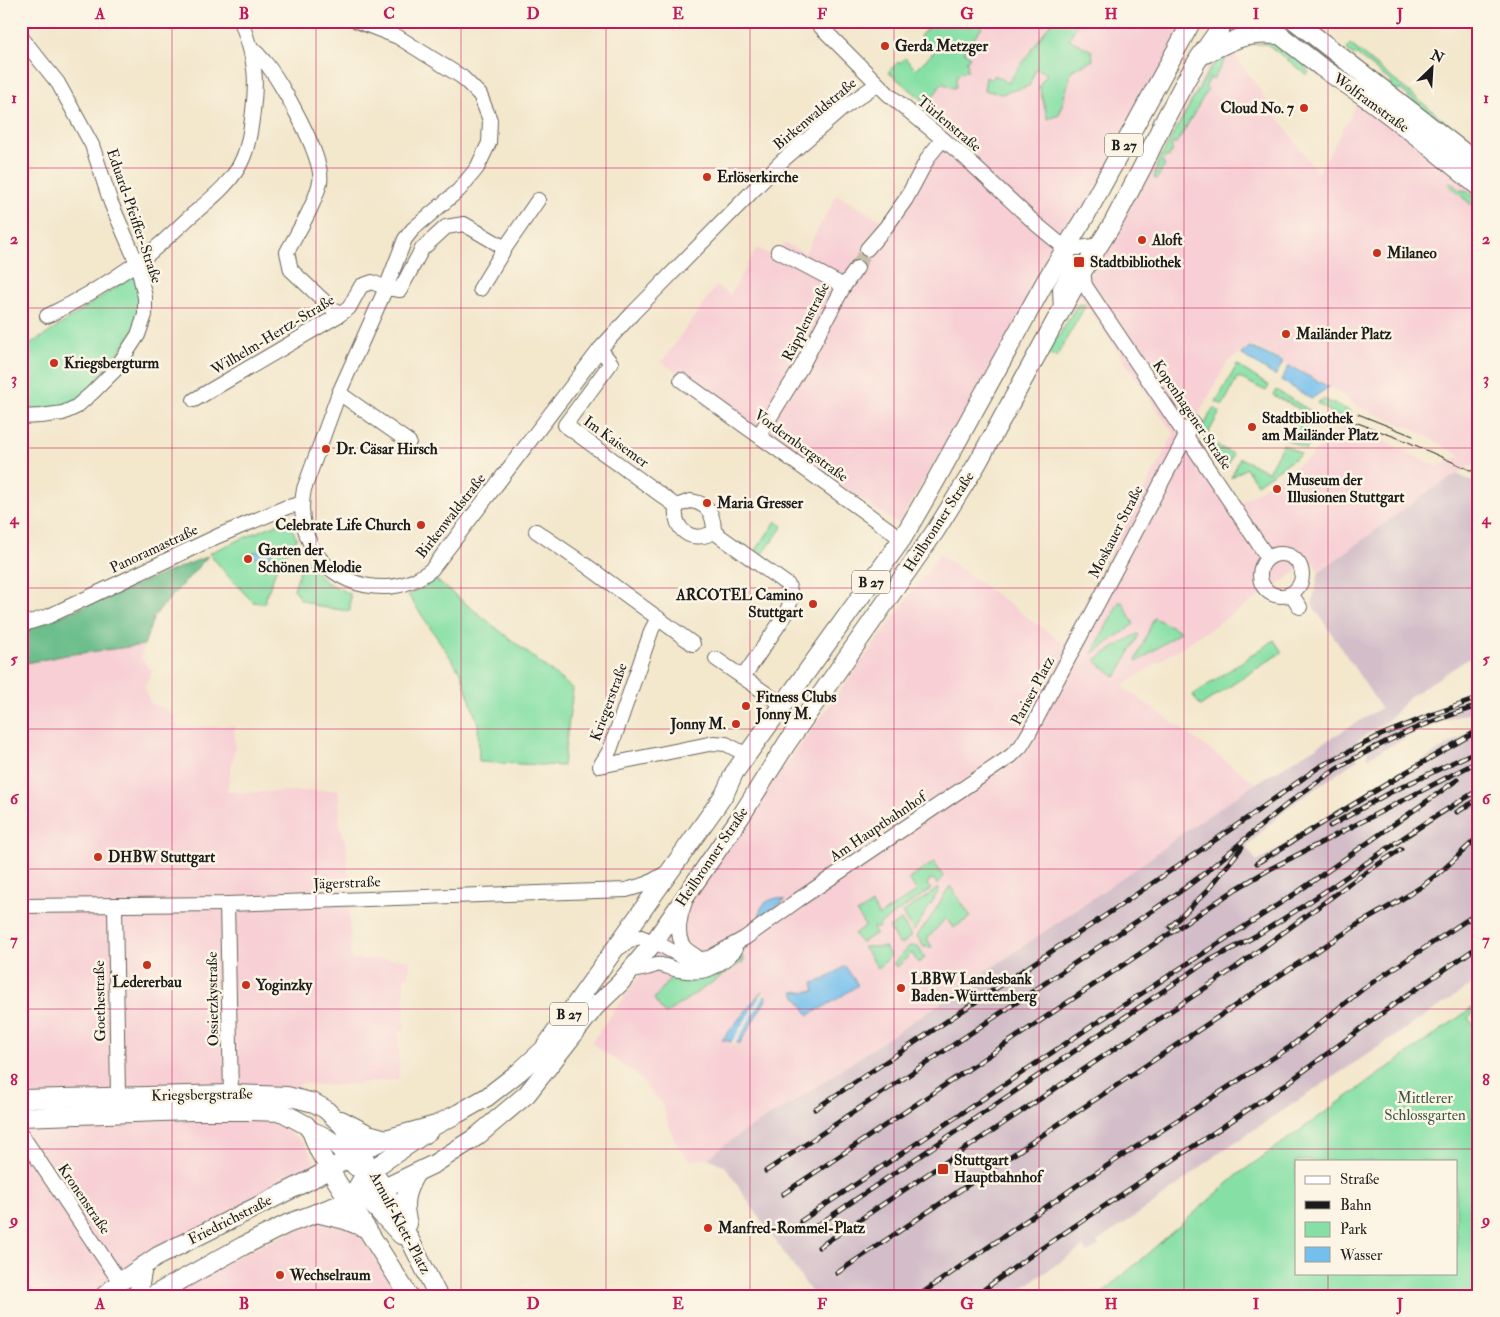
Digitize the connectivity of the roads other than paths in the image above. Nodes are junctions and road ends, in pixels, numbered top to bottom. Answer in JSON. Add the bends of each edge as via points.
{"nodes":[{"id":1,"x":242,"y":21,"type":"edge"},
{"id":2,"x":357,"y":21,"type":"edge"},
{"id":3,"x":815,"y":21,"type":"edge"},
{"id":4,"x":1192,"y":21,"type":"edge"},
{"id":5,"x":1225,"y":21,"type":"edge"},
{"id":6,"x":1262,"y":21,"type":"edge"},
{"id":7,"x":1295,"y":21,"type":"edge"},
{"id":8,"x":1278,"y":35,"type":"junction"},
{"id":9,"x":21,"y":37,"type":"edge"},
{"id":10,"x":250,"y":46,"type":"junction"},
{"id":11,"x":1333,"y":51,"type":"junction"},
{"id":12,"x":1199,"y":58,"type":"junction"},
{"id":13,"x":1321,"y":67,"type":"junction"},
{"id":14,"x":877,"y":84,"type":"junction"},
{"id":15,"x":943,"y":139,"type":"junction"},
{"id":16,"x":1479,"y":164,"type":"edge"},
{"id":17,"x":1479,"y":187,"type":"edge"},
{"id":18,"x":1098,"y":192,"type":"junction"},
{"id":19,"x":538,"y":200,"type":"dead end"},
{"id":20,"x":1113,"y":224,"type":"junction"},
{"id":21,"x":1100,"y":245,"type":"junction"},
{"id":22,"x":505,"y":248,"type":"junction"},
{"id":23,"x":1065,"y":248,"type":"junction"},
{"id":24,"x":867,"y":249,"type":"tunnel mouth"},
{"id":25,"x":778,"y":251,"type":"dead end"},
{"id":26,"x":136,"y":263,"type":"junction"},
{"id":27,"x":856,"y":268,"type":"tunnel mouth"},
{"id":28,"x":1083,"y":272,"type":"junction"},
{"id":29,"x":844,"y":286,"type":"junction"},
{"id":30,"x":386,"y":288,"type":"junction"},
{"id":31,"x":480,"y":289,"type":"dead end"},
{"id":32,"x":1088,"y":290,"type":"junction"},
{"id":33,"x":1070,"y":294,"type":"junction"},
{"id":34,"x":1061,"y":311,"type":"junction"},
{"id":35,"x":339,"y":315,"type":"junction"},
{"id":36,"x":47,"y":316,"type":"dead end"},
{"id":37,"x":600,"y":349,"type":"junction"},
{"id":38,"x":681,"y":380,"type":"dead end"},
{"id":39,"x":338,"y":393,"type":"junction"},
{"id":40,"x":194,"y":400,"type":"dead end"},
{"id":41,"x":21,"y":417,"type":"edge"},
{"id":42,"x":1189,"y":429,"type":"junction"},
{"id":43,"x":759,"y":435,"type":"junction"},
{"id":44,"x":409,"y":442,"type":"dead end"},
{"id":45,"x":301,"y":504,"type":"junction"},
{"id":46,"x":676,"y":506,"type":"junction"},
{"id":47,"x":536,"y":531,"type":"dead end"},
{"id":48,"x":714,"y":532,"type":"junction"},
{"id":49,"x":902,"y":539,"type":"junction"},
{"id":50,"x":1268,"y":558,"type":"junction"},
{"id":51,"x":1291,"y":594,"type":"junction"},
{"id":52,"x":1300,"y":607,"type":"dead end"},
{"id":53,"x":658,"y":618,"type":"junction"},
{"id":54,"x":21,"y":625,"type":"edge"},
{"id":55,"x":693,"y":644,"type":"dead end"},
{"id":56,"x":1070,"y":657,"type":"joint"},
{"id":57,"x":716,"y":659,"type":"dead end"},
{"id":58,"x":743,"y":677,"type":"junction"},
{"id":59,"x":783,"y":705,"type":"junction"},
{"id":60,"x":1025,"y":740,"type":"joint"},
{"id":61,"x":747,"y":755,"type":"junction"},
{"id":62,"x":670,"y":871,"type":"junction"},
{"id":63,"x":688,"y":892,"type":"junction"},
{"id":64,"x":227,"y":904,"type":"junction"},
{"id":65,"x":115,"y":905,"type":"junction"},
{"id":66,"x":21,"y":906,"type":"edge"},
{"id":67,"x":640,"y":914,"type":"junction"},
{"id":68,"x":745,"y":938,"type":"junction"},
{"id":69,"x":647,"y":943,"type":"junction"},
{"id":70,"x":615,"y":950,"type":"junction"},
{"id":71,"x":702,"y":960,"type":"junction"},
{"id":72,"x":659,"y":964,"type":"junction"},
{"id":73,"x":630,"y":971,"type":"junction"},
{"id":74,"x":231,"y":1094,"type":"junction"},
{"id":75,"x":118,"y":1097,"type":"junction"},
{"id":76,"x":21,"y":1099,"type":"edge"},
{"id":77,"x":334,"y":1116,"type":"junction"},
{"id":78,"x":21,"y":1117,"type":"edge"},
{"id":79,"x":436,"y":1125,"type":"junction"},
{"id":80,"x":311,"y":1131,"type":"junction"},
{"id":81,"x":21,"y":1134,"type":"edge"},
{"id":82,"x":386,"y":1139,"type":"junction"},
{"id":83,"x":361,"y":1164,"type":"junction"},
{"id":84,"x":330,"y":1169,"type":"junction"},
{"id":85,"x":416,"y":1173,"type":"junction"},
{"id":86,"x":384,"y":1188,"type":"junction"},
{"id":87,"x":355,"y":1193,"type":"junction"},
{"id":88,"x":316,"y":1213,"type":"junction"},
{"id":89,"x":367,"y":1229,"type":"junction"},
{"id":90,"x":410,"y":1244,"type":"junction"},
{"id":91,"x":384,"y":1254,"type":"junction"},
{"id":92,"x":143,"y":1266,"type":"junction"},
{"id":93,"x":120,"y":1282,"type":"junction"},
{"id":94,"x":104,"y":1296,"type":"edge"},
{"id":95,"x":138,"y":1296,"type":"edge"},
{"id":96,"x":152,"y":1296,"type":"edge"},
{"id":97,"x":409,"y":1296,"type":"edge"},
{"id":98,"x":438,"y":1296,"type":"edge"}],
"edges":[{"from":1,"to":10,"type":"street"},
{"from":2,"to":30,"type":"street","name":"Birkenwaldstraße","via":[[398,37],[462,77],[480,95],[490,120],[489,143],[477,168],[459,190],[405,239]]},
{"from":3,"to":14,"type":"street","name":"Türlenstraße"},
{"from":4,"to":18,"type":"main road","name":"Heilbronner Straße","number":"B 27"},
{"from":5,"to":12,"type":"main road","name":"Heilbronner Straße","number":"B 27"},
{"from":6,"to":8,"type":"main road","name":"Wolframstraße"},
{"from":7,"to":11,"type":"main road","name":"Wolframstraße"},
{"from":8,"to":12,"type":"main road","via":[[1240,37]]},
{"from":8,"to":13,"type":"main road","name":"Wolframstraße"},
{"from":9,"to":26,"type":"street","name":"Eduard-Pfeiffer-Straße","via":[[58,82],[92,145]]},
{"from":10,"to":26,"type":"street","via":[[255,71],[253,112],[243,159],[235,174],[205,204]]},
{"from":10,"to":35,"type":"street","via":[[265,62],[315,151],[320,180],[310,208],[287,252],[291,270]]},
{"from":11,"to":13,"type":"main road"},
{"from":11,"to":16,"type":"main road","name":"Wolframstraße"},
{"from":12,"to":20,"type":"main road","name":"Heilbronner Straße","number":"B 27"},
{"from":13,"to":17,"type":"main road","name":"Wolframstraße","via":[[1418,137]]},
{"from":14,"to":15,"type":"street","name":"Türlenstraße"},
{"from":14,"to":37,"type":"street","name":"Birkenwaldstraße","via":[[842,109],[782,161]]},
{"from":15,"to":23,"type":"street","name":"Türlenstraße"},
{"from":15,"to":24,"type":"street","via":[[928,156],[906,199]]},
{"from":18,"to":20,"type":"main road","via":[[1098,214]]},
{"from":18,"to":23,"type":"main road","name":"Heilbronner Straße","number":"B 27"},
{"from":19,"to":22,"type":"street"},
{"from":20,"to":21,"type":"main road","name":"Heilbronner Straße","number":"B 27"},
{"from":21,"to":23,"type":"street"},
{"from":21,"to":28,"type":"main road","name":"Heilbronner Straße","number":"B 27"},
{"from":22,"to":30,"type":"street","via":[[464,224],[446,227],[422,250],[400,290]]},
{"from":22,"to":31,"type":"street"},
{"from":23,"to":34,"type":"street","via":[[1069,264],[1060,290]]},
{"from":23,"to":49,"type":"main road","name":"Heilbronner Straße","number":"B 27"},
{"from":25,"to":29,"type":"street","name":"Räpplenstraße"},
{"from":26,"to":36,"type":"street"},
{"from":26,"to":41,"type":"street","name":"Eduard-Pfeiffer-Straße","via":[[145,297],[145,315],[138,336],[115,370],[76,407],[63,413]]},
{"from":27,"to":29,"type":"street"},
{"from":28,"to":32,"type":"street","name":"Kopenhagener Straße"},
{"from":28,"to":33,"type":"main road","name":"Heilbronner Straße","number":"B 27"},
{"from":29,"to":43,"type":"street","name":"Räpplenstraße","via":[[800,369]]},
{"from":30,"to":35,"type":"street","name":"Wilhelm-Hertz-Straße","via":[[372,282],[361,286],[349,308]]},
{"from":30,"to":39,"type":"street","name":"Birkenwaldstraße"},
{"from":32,"to":33,"type":"street"},
{"from":32,"to":42,"type":"street","name":"Kopenhagener Straße"},
{"from":33,"to":34,"type":"main road","name":"Heilbronner Straße","number":"B 27"},
{"from":34,"to":63,"type":"main road","name":"Heilbronner Straße","number":"B 27","via":[[977,464],[936,530]]},
{"from":35,"to":40,"type":"street","name":"Wilhelm-Hertz-Straße"},
{"from":37,"to":45,"type":"street","name":"Birkenwaldstraße","via":[[440,560],[418,579],[396,586],[378,587],[347,580],[332,570],[311,547],[304,528]]},
{"from":37,"to":46,"type":"street","name":"Im Kaisemer","via":[[611,363],[565,425]]},
{"from":38,"to":43,"type":"street","name":"Vordernbergstraße"},
{"from":39,"to":44,"type":"street"},
{"from":39,"to":45,"type":"street","name":"Birkenwaldstraße"},
{"from":42,"to":50,"type":"street","name":"Kopenhagener Straße"},
{"from":42,"to":56,"type":"street","name":"Moskauer Straße"},
{"from":43,"to":49,"type":"street","name":"Vordernbergstraße"},
{"from":45,"to":54,"type":"street","name":"Panoramastraße","via":[[227,533],[49,616]]},
{"from":46,"to":48,"type":"street","via":[[690,501],[705,506],[712,517]]},
{"from":46,"to":48,"type":"street","via":[[677,522],[687,534],[701,537]]},
{"from":47,"to":53,"type":"street"},
{"from":48,"to":58,"type":"street","via":[[788,585],[792,597],[786,614]]},
{"from":49,"to":59,"type":"main road","name":"Heilbronner Straße","number":"B 27"},
{"from":50,"to":51,"type":"street","via":[[1261,569],[1262,585],[1271,594]]},
{"from":50,"to":51,"type":"street","via":[[1287,555],[1298,563],[1300,584]]},
{"from":51,"to":52,"type":"street"},
{"from":53,"to":55,"type":"street"},
{"from":53,"to":61,"type":"street","name":"Kriegerstraße","via":[[610,750],[600,766],[714,743],[726,744]]},
{"from":56,"to":60,"type":"street","name":"Pariser Platz"},
{"from":57,"to":58,"type":"street"},
{"from":58,"to":59,"type":"street"},
{"from":59,"to":61,"type":"main road","name":"Heilbronner Straße","number":"B 27"},
{"from":60,"to":68,"type":"street","name":"Am Hauptbahnhof","via":[[1000,765]]},
{"from":61,"to":62,"type":"main road","name":"Heilbronner Straße","number":"B 27","via":[[725,793]]},
{"from":62,"to":64,"type":"street","name":"Jägerstraße","via":[[647,884],[626,890]]},
{"from":62,"to":67,"type":"main road","name":"Heilbronner Straße","number":"B 27"},
{"from":63,"to":69,"type":"main road","name":"Heilbronner Straße","number":"B 27"},
{"from":63,"to":71,"type":"street","via":[[680,914],[682,944]]},
{"from":64,"to":65,"type":"street","name":"Jägerstraße"},
{"from":64,"to":74,"type":"street","name":"Ossietzkystraße"},
{"from":65,"to":66,"type":"street","name":"Jägerstraße"},
{"from":65,"to":75,"type":"street","name":"Goethestraße"},
{"from":67,"to":69,"type":"street"},
{"from":67,"to":70,"type":"main road","name":"Heilbronner Straße","number":"B 27"},
{"from":68,"to":71,"type":"street","name":"Am Hauptbahnhof"},
{"from":68,"to":72,"type":"street","name":"Am Hauptbahnhof","via":[[714,968],[694,972]]},
{"from":69,"to":70,"type":"street","via":[[633,939]]},
{"from":69,"to":71,"type":"street","via":[[690,961]]},
{"from":69,"to":72,"type":"street"},
{"from":69,"to":73,"type":"main road","name":"Heilbronner Straße","number":"B 27"},
{"from":70,"to":79,"type":"main road","name":"Heilbronner Straße","number":"B 27","via":[[537,1057],[487,1097]]},
{"from":72,"to":73,"type":"street","name":"Am Hauptbahnhof"},
{"from":73,"to":85,"type":"main road","name":"Heilbronner Straße","number":"B 27","via":[[595,1007],[527,1094],[476,1137]]},
{"from":74,"to":75,"type":"main road","name":"Kriegsbergstraße"},
{"from":74,"to":77,"type":"main road","name":"Kriegsbergstraße","via":[[296,1097],[314,1103]]},
{"from":75,"to":76,"type":"main road","name":"Kriegsbergstraße"},
{"from":77,"to":82,"type":"main road","via":[[368,1134]]},
{"from":77,"to":83,"type":"main road","name":"Kriegsbergstraße"},
{"from":78,"to":80,"type":"main road","name":"Kriegsbergstraße","via":[[270,1111],[298,1119]]},
{"from":79,"to":82,"type":"main road","name":"Heilbronner Straße","number":"B 27"},
{"from":79,"to":83,"type":"main road","via":[[424,1136]]},
{"from":80,"to":83,"type":"main road","via":[[322,1134]]},
{"from":80,"to":84,"type":"main road","name":"Kriegsbergstraße"},
{"from":81,"to":93,"type":"street","name":"Kronenstraße"},
{"from":82,"to":83,"type":"main road","name":"Heilbronner Straße","number":"B 27"},
{"from":83,"to":84,"type":"main road","name":"Friedrichstraße","number":"B 27"},
{"from":83,"to":86,"type":"main road","name":"Arnulf-Klett-Platz"},
{"from":83,"to":87,"type":"main road"},
{"from":84,"to":87,"type":"main road","name":"Arnulf-Klett-Platz"},
{"from":84,"to":92,"type":"main road","name":"Friedrichstraße","number":"B 27"},
{"from":85,"to":86,"type":"main road","name":"Heilbronner Straße","number":"B 27"},
{"from":85,"to":90,"type":"main road","via":[[404,1204]]},
{"from":86,"to":87,"type":"main road","name":"Friedrichstraße","number":"B 27"},
{"from":86,"to":90,"type":"main road","name":"Arnulf-Klett-Platz"},
{"from":87,"to":88,"type":"main road","name":"Friedrichstraße","number":"B 27"},
{"from":87,"to":89,"type":"main road","name":"Arnulf-Klett-Platz"},
{"from":87,"to":90,"type":"main road"},
{"from":88,"to":89,"type":"main road"},
{"from":88,"to":96,"type":"main road","name":"Friedrichstraße","number":"B 27","via":[[243,1246]]},
{"from":89,"to":91,"type":"main road","name":"Arnulf-Klett-Platz"},
{"from":90,"to":91,"type":"main road","via":[[391,1244]]},
{"from":90,"to":98,"type":"main road","name":"Arnulf-Klett-Platz"},
{"from":91,"to":97,"type":"main road","name":"Arnulf-Klett-Platz"},
{"from":92,"to":93,"type":"main road","name":"Friedrichstraße","number":"B 27"},
{"from":92,"to":95,"type":"main road"},
{"from":93,"to":94,"type":"main road","name":"Friedrichstraße","number":"B 27"}]}
